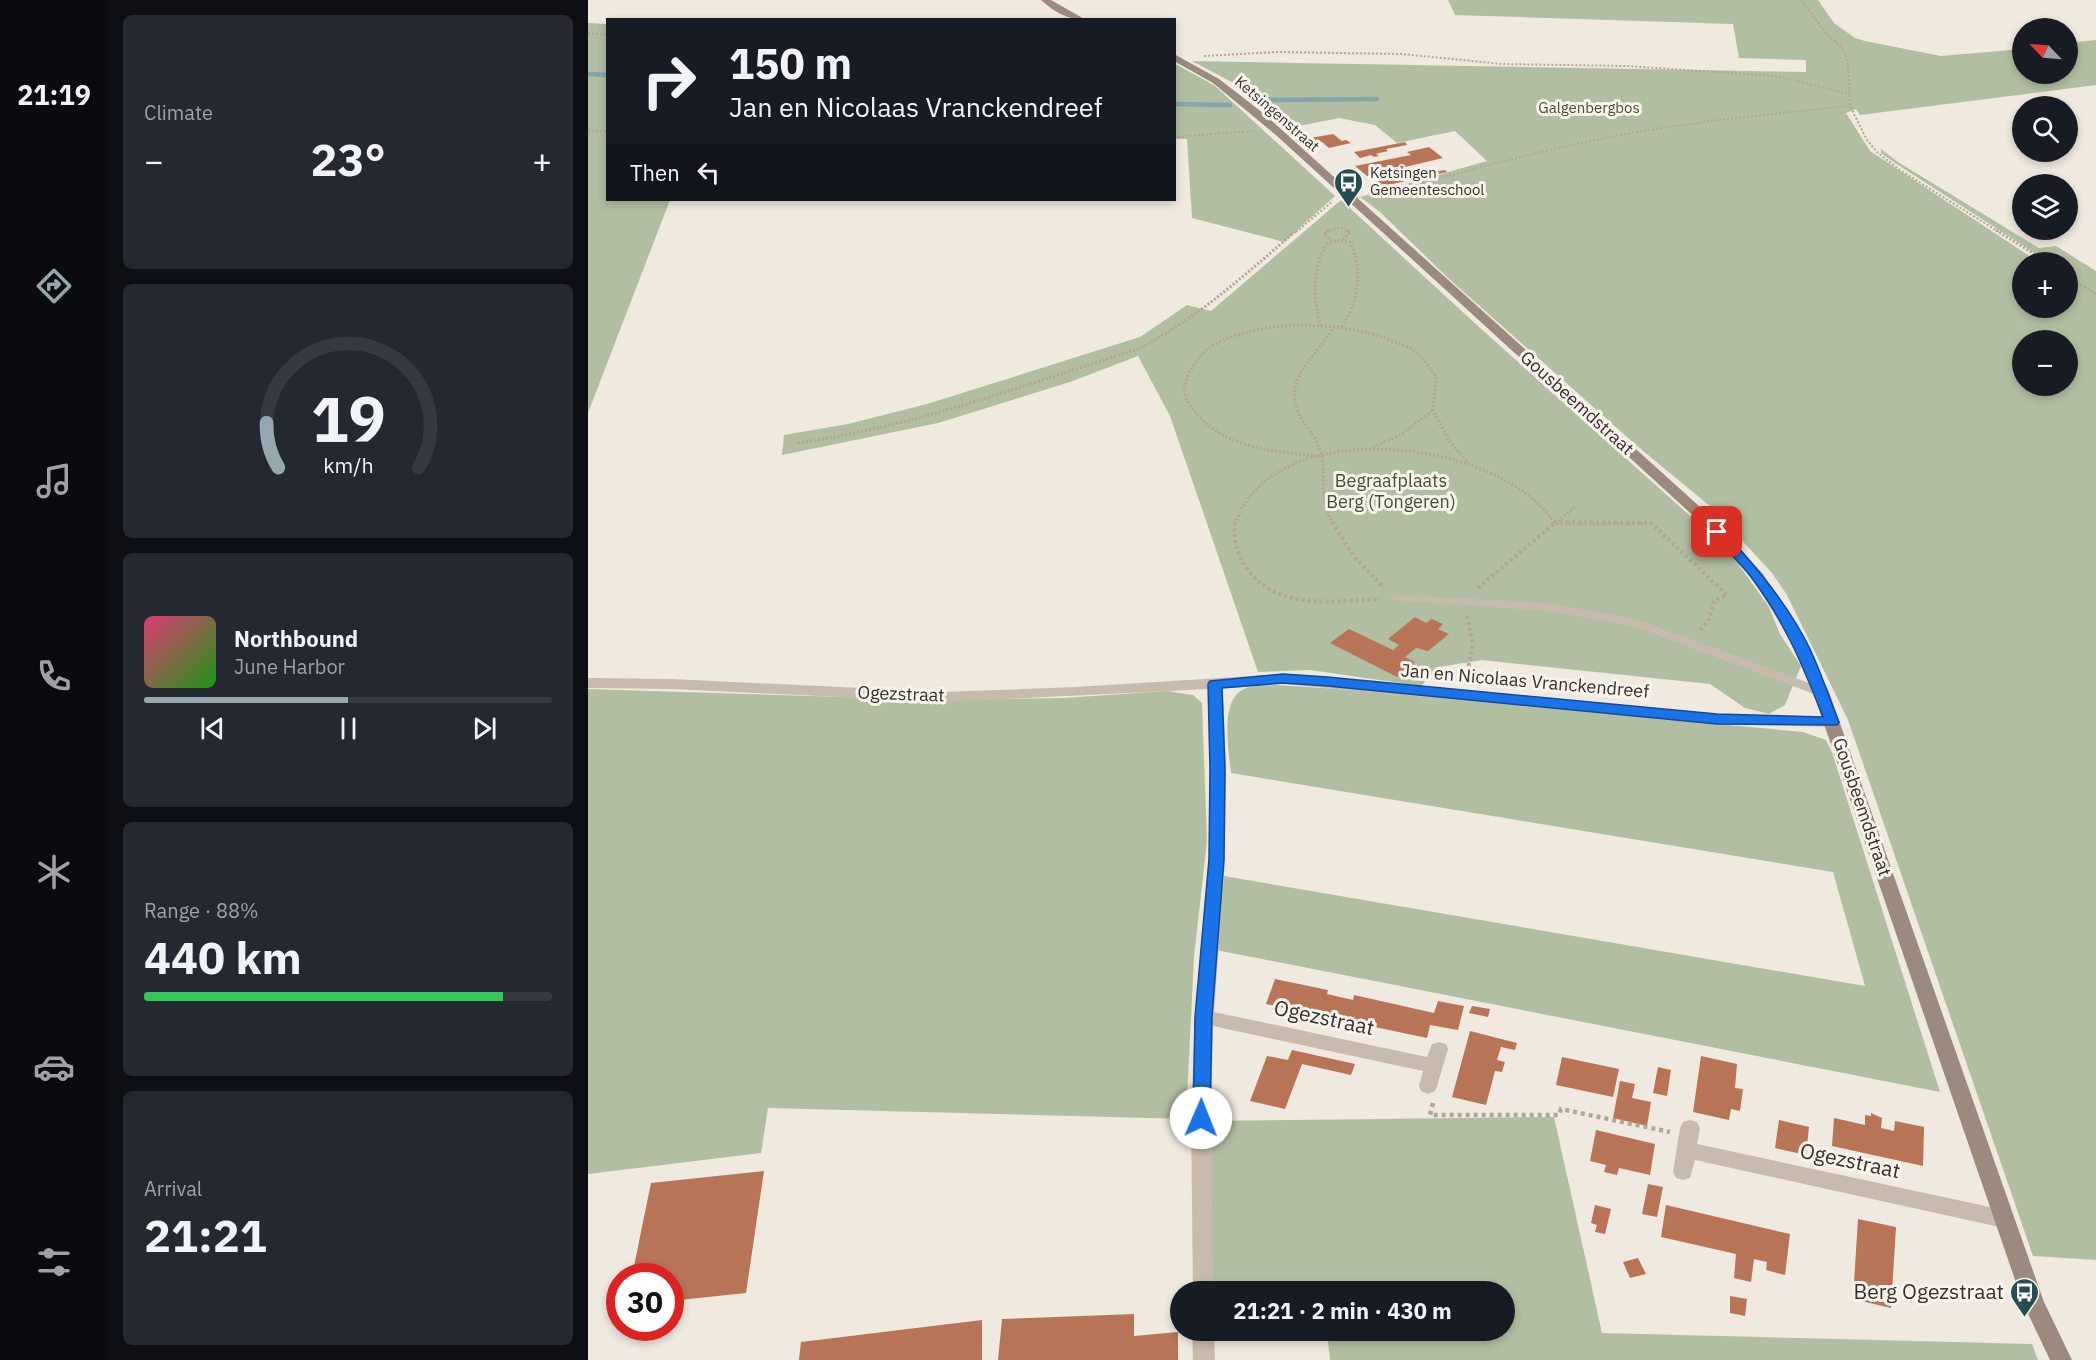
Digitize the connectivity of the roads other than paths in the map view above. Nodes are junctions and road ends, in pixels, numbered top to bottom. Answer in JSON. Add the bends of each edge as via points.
{"nodes":[{"id":1,"x":1045,"y":0,"type":"edge"},
{"id":2,"x":1077,"y":18,"type":"edge"},
{"id":3,"x":1176,"y":59,"type":"edge"},
{"id":4,"x":1354,"y":202,"type":"joint"},
{"id":5,"x":1396,"y":598,"type":"road end"},
{"id":6,"x":588,"y":683,"type":"edge"},
{"id":7,"x":1215,"y":684,"type":"junction"},
{"id":8,"x":1821,"y":692,"type":"junction"},
{"id":9,"x":1832,"y":722,"type":"junction"},
{"id":10,"x":1204,"y":1017,"type":"junction"},
{"id":11,"x":1428,"y":1086,"type":"road end"},
{"id":12,"x":1683,"y":1172,"type":"dead end"},
{"id":13,"x":2004,"y":1219,"type":"junction"},
{"id":14,"x":1203,"y":1281,"type":"edge"},
{"id":15,"x":1203,"y":1341,"type":"edge"},
{"id":16,"x":1204,"y":1360,"type":"edge"},
{"id":17,"x":2061,"y":1360,"type":"edge"}],
"edges":[{"from":1,"to":2,"type":"street"},
{"from":3,"to":4,"type":"street","name":"Ketsingenstraat","via":[[1234,95]]},
{"from":4,"to":8,"type":"street","name":"Gousbeemdstraat","via":[[1704,518],[1756,574],[1794,632]]},
{"from":5,"to":8,"type":"lane","via":[[1548,607],[1636,623]]},
{"from":6,"to":7,"type":"street","name":"Ogezstraat","via":[[944,697]]},
{"from":7,"to":9,"type":"street","name":"Jan en Nicolaas Vranckendreef","via":[[1283,679],[1327,681],[1717,719]]},
{"from":7,"to":10,"type":"street","via":[[1217,859]]},
{"from":8,"to":9,"type":"street","name":"Gousbeemdstraat"},
{"from":9,"to":13,"type":"street","name":"Gousbeemdstraat"},
{"from":10,"to":11,"type":"street","name":"Ogezstraat","via":[[1436,1058]]},
{"from":10,"to":14,"type":"street"},
{"from":12,"to":13,"type":"street","name":"Ogezstraat","via":[[1688,1138]]},
{"from":13,"to":17,"type":"street","name":"Gousbeemdstraat","via":[[2034,1303]]},
{"from":15,"to":16,"type":"street"}]}
